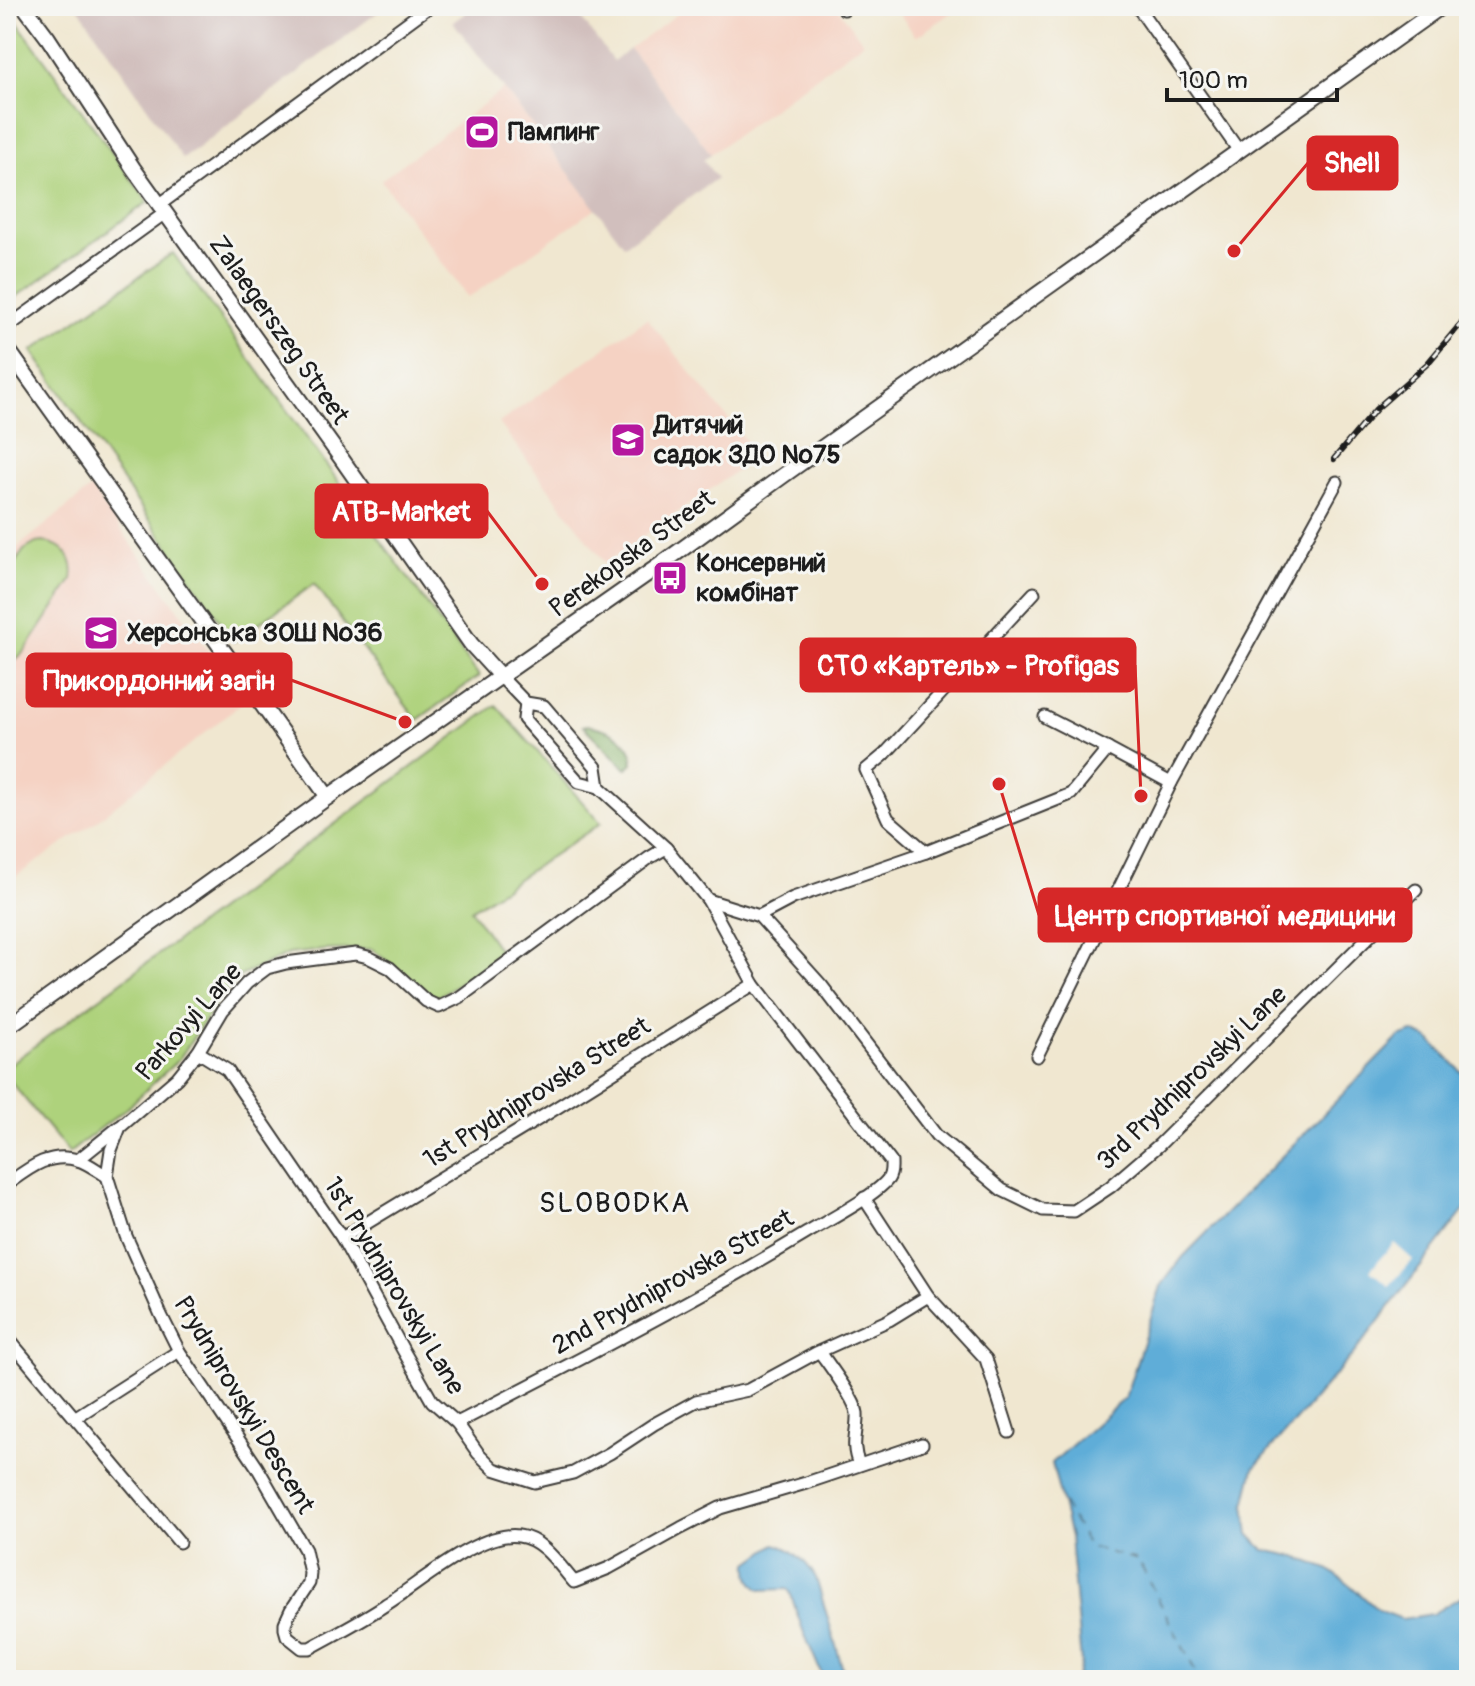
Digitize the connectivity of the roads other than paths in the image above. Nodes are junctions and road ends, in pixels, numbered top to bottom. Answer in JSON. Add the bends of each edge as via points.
{"nodes":[{"id":1,"x":24,"y":6,"type":"edge"},
{"id":2,"x":430,"y":6,"type":"edge"},
{"id":3,"x":1137,"y":6,"type":"edge"},
{"id":4,"x":1441,"y":6,"type":"edge"},
{"id":5,"x":1239,"y":151,"type":"junction"},
{"id":6,"x":162,"y":209,"type":"junction"},
{"id":7,"x":6,"y":328,"type":"edge"},
{"id":8,"x":6,"y":347,"type":"edge"},
{"id":9,"x":1337,"y":482,"type":"dead end"},
{"id":10,"x":1034,"y":593,"type":"dead end"},
{"id":11,"x":501,"y":677,"type":"junction"},
{"id":12,"x":526,"y":703,"type":"junction"},
{"id":13,"x":1045,"y":717,"type":"dead end"},
{"id":14,"x":1108,"y":749,"type":"junction"},
{"id":15,"x":1171,"y":783,"type":"junction"},
{"id":16,"x":599,"y":787,"type":"junction"},
{"id":17,"x":328,"y":797,"type":"junction"},
{"id":18,"x":666,"y":848,"type":"junction"},
{"id":19,"x":926,"y":852,"type":"junction"},
{"id":20,"x":1416,"y":890,"type":"dead end"},
{"id":21,"x":708,"y":900,"type":"junction"},
{"id":22,"x":759,"y":916,"type":"junction"},
{"id":23,"x":754,"y":984,"type":"junction"},
{"id":24,"x":6,"y":1028,"type":"edge"},
{"id":25,"x":198,"y":1052,"type":"junction"},
{"id":26,"x":1037,"y":1056,"type":"dead end"},
{"id":27,"x":120,"y":1127,"type":"junction"},
{"id":28,"x":78,"y":1160,"type":"junction"},
{"id":29,"x":107,"y":1176,"type":"junction"},
{"id":30,"x":6,"y":1185,"type":"edge"},
{"id":31,"x":864,"y":1198,"type":"junction"},
{"id":32,"x":342,"y":1238,"type":"junction"},
{"id":33,"x":928,"y":1296,"type":"junction"},
{"id":34,"x":6,"y":1336,"type":"edge"},
{"id":35,"x":179,"y":1351,"type":"junction"},
{"id":36,"x":820,"y":1352,"type":"junction"},
{"id":37,"x":76,"y":1417,"type":"junction"},
{"id":38,"x":457,"y":1423,"type":"junction"},
{"id":39,"x":1009,"y":1432,"type":"dead end"},
{"id":40,"x":922,"y":1444,"type":"dead end"},
{"id":41,"x":859,"y":1464,"type":"junction"},
{"id":42,"x":179,"y":1542,"type":"dead end"}],
"edges":[{"from":1,"to":6,"type":"main road","name":"Zalaegerszeg Street"},
{"from":2,"to":6,"type":"street"},
{"from":3,"to":5,"type":"street"},
{"from":4,"to":5,"type":"main road","name":"Perekopska Street"},
{"from":5,"to":11,"type":"main road","name":"Perekopska Street"},
{"from":6,"to":7,"type":"street"},
{"from":6,"to":11,"type":"main road","name":"Zalaegerszeg Street","via":[[471,644]]},
{"from":8,"to":17,"type":"main road"},
{"from":9,"to":15,"type":"street"},
{"from":10,"to":19,"type":"street","via":[[866,770],[888,819]]},
{"from":11,"to":12,"type":"street"},
{"from":11,"to":17,"type":"main road","name":"Perekopska Street"},
{"from":12,"to":16,"type":"street","via":[[544,706],[553,716],[596,767]]},
{"from":12,"to":16,"type":"street","via":[[524,719],[533,730],[579,782]]},
{"from":13,"to":14,"type":"street"},
{"from":14,"to":15,"type":"street"},
{"from":14,"to":19,"type":"street","via":[[1071,794]]},
{"from":15,"to":26,"type":"street"},
{"from":16,"to":18,"type":"street"},
{"from":17,"to":24,"type":"main road","name":"Perekopska Street"},
{"from":18,"to":21,"type":"street"},
{"from":18,"to":25,"type":"street","name":"Parkovyi Lane","via":[[446,1005],[433,1006],[390,968],[368,957],[286,963],[267,968],[247,983]]},
{"from":19,"to":22,"type":"street","via":[[793,898]]},
{"from":20,"to":22,"type":"street","name":"3rd Prydniprovskyi Lane","via":[[1159,1145],[1074,1211],[1043,1210],[1002,1190],[936,1135],[822,986]]},
{"from":21,"to":22,"type":"street"},
{"from":21,"to":23,"type":"street"},
{"from":23,"to":31,"type":"street","name":"2nd Prydniprovska Street","via":[[891,1162],[887,1181]]},
{"from":23,"to":32,"type":"street","name":"1st Prydniprovska Street"},
{"from":25,"to":27,"type":"street","name":"Parkovyi Lane","via":[[177,1078]]},
{"from":25,"to":32,"type":"street","name":"1st Prydniprovskyi Lane","via":[[227,1070]]},
{"from":27,"to":28,"type":"street","name":"Parkovyi Lane"},
{"from":27,"to":29,"type":"street"},
{"from":28,"to":29,"type":"street"},
{"from":28,"to":30,"type":"street","via":[[36,1163]]},
{"from":29,"to":35,"type":"street","name":"Prydniprovskyi Descent","via":[[141,1273]]},
{"from":31,"to":33,"type":"street"},
{"from":31,"to":38,"type":"street","name":"2nd Prydniprovska Street","via":[[753,1266]]},
{"from":32,"to":38,"type":"street","name":"1st Prydniprovskyi Lane","via":[[432,1401]]},
{"from":33,"to":36,"type":"street"},
{"from":33,"to":39,"type":"street","via":[[986,1359]]},
{"from":34,"to":37,"type":"street"},
{"from":35,"to":37,"type":"street"},
{"from":35,"to":41,"type":"street","name":"Prydniprovskyi Descent","via":[[305,1550],[309,1583],[285,1623],[287,1636],[302,1648],[383,1607],[485,1541],[508,1535],[536,1542],[574,1582],[720,1508]]},
{"from":36,"to":38,"type":"street","name":"1st Prydniprovskyi Lane","via":[[748,1390],[696,1401],[573,1473],[535,1482],[494,1469]]},
{"from":36,"to":41,"type":"street","via":[[857,1411],[854,1454]]},
{"from":37,"to":42,"type":"street"},
{"from":40,"to":41,"type":"street"}]}
